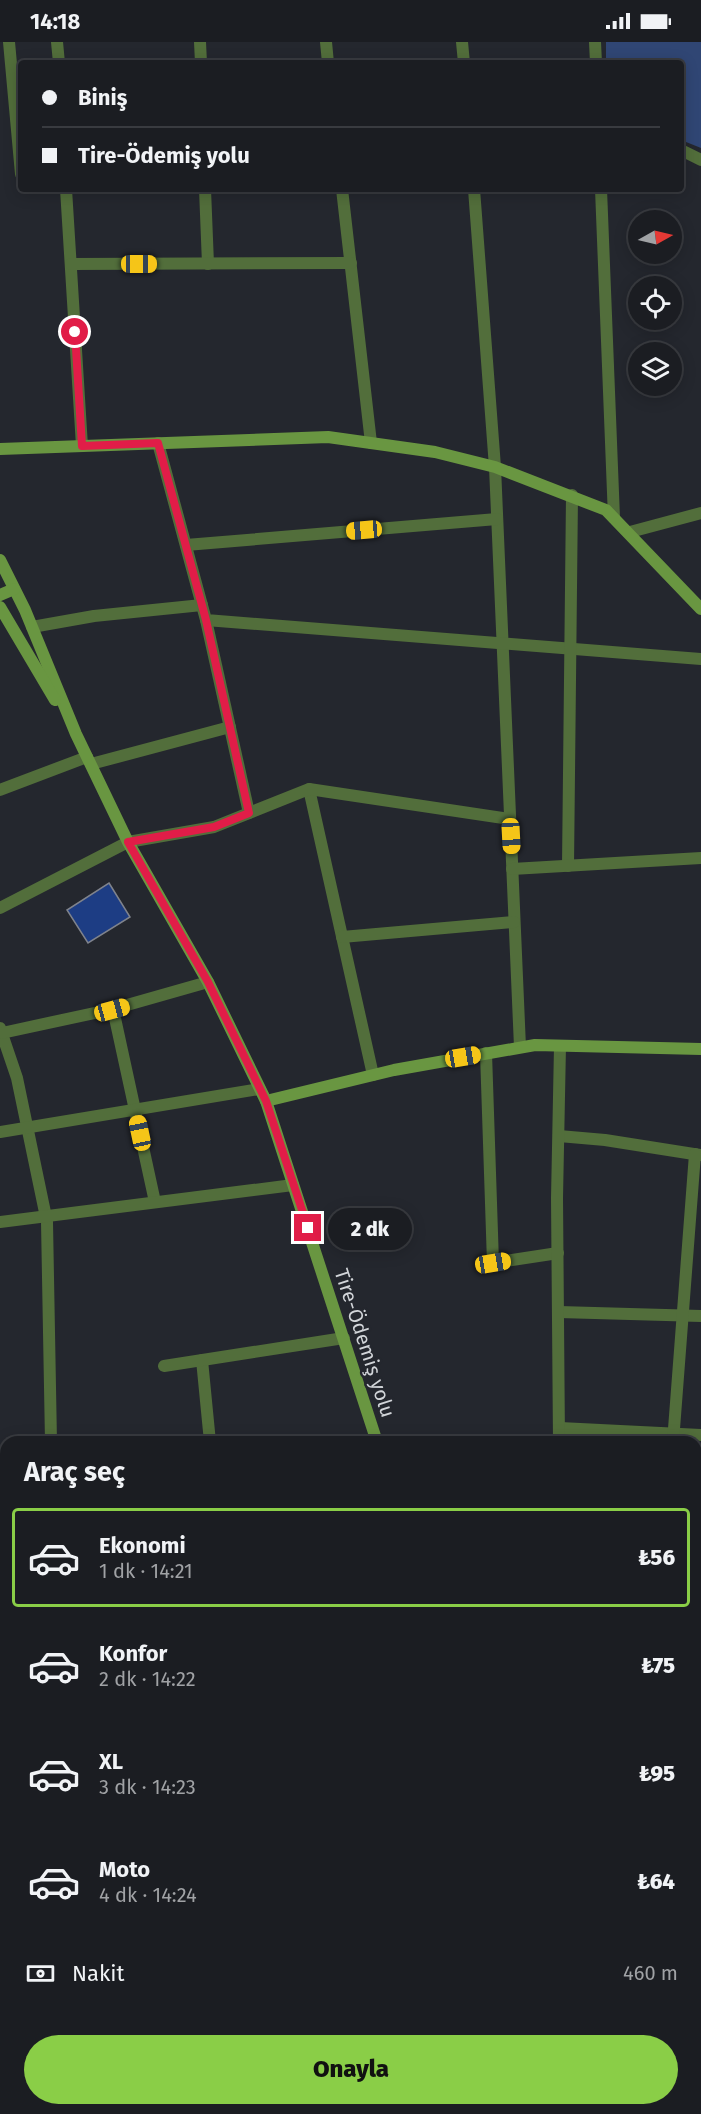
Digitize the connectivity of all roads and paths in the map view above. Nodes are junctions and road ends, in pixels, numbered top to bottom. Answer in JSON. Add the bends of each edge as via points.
{"nodes":[{"id":1,"x":57,"y":42,"type":"edge"},
{"id":2,"x":200,"y":42,"type":"edge"},
{"id":3,"x":326,"y":42,"type":"edge"},
{"id":4,"x":462,"y":42,"type":"edge"},
{"id":5,"x":595,"y":42,"type":"edge"},
{"id":6,"x":6,"y":48,"type":"edge"},
{"id":7,"x":58,"y":60,"type":"edge"},
{"id":8,"x":201,"y":60,"type":"edge"},
{"id":9,"x":328,"y":60,"type":"edge"},
{"id":10,"x":464,"y":60,"type":"edge"},
{"id":11,"x":596,"y":60,"type":"edge"},
{"id":12,"x":14,"y":103,"type":"junction"},
{"id":13,"x":0,"y":105,"type":"edge"},
{"id":14,"x":18,"y":144,"type":"edge"},
{"id":15,"x":684,"y":152,"type":"edge"},
{"id":16,"x":701,"y":160,"type":"edge"},
{"id":17,"x":66,"y":192,"type":"edge"},
{"id":18,"x":205,"y":192,"type":"edge"},
{"id":19,"x":342,"y":192,"type":"edge"},
{"id":20,"x":474,"y":192,"type":"edge"},
{"id":21,"x":601,"y":192,"type":"edge"},
{"id":22,"x":71,"y":264,"type":"junction"},
{"id":23,"x":208,"y":264,"type":"junction"},
{"id":24,"x":351,"y":264,"type":"junction"},
{"id":25,"x":371,"y":442,"type":"junction"},
{"id":26,"x":158,"y":443,"type":"junction"},
{"id":27,"x":82,"y":446,"type":"junction"},
{"id":28,"x":0,"y":449,"type":"edge"},
{"id":29,"x":495,"y":467,"type":"junction"},
{"id":30,"x":572,"y":495,"type":"junction"},
{"id":31,"x":701,"y":513,"type":"edge"},
{"id":32,"x":614,"y":518,"type":"junction"},
{"id":33,"x":497,"y":519,"type":"junction"},
{"id":34,"x":630,"y":532,"type":"junction"},
{"id":35,"x":186,"y":545,"type":"junction"},
{"id":36,"x":0,"y":560,"type":"edge"},
{"id":37,"x":14,"y":589,"type":"junction"},
{"id":38,"x":0,"y":595,"type":"edge"},
{"id":39,"x":202,"y":605,"type":"junction"},
{"id":40,"x":701,"y":609,"type":"edge"},
{"id":41,"x":25,"y":610,"type":"junction"},
{"id":42,"x":2,"y":615,"type":"edge"},
{"id":43,"x":206,"y":620,"type":"junction"},
{"id":44,"x":32,"y":627,"type":"junction"},
{"id":45,"x":502,"y":644,"type":"junction"},
{"id":46,"x":571,"y":649,"type":"junction"},
{"id":47,"x":701,"y":659,"type":"edge"},
{"id":48,"x":230,"y":727,"type":"junction"},
{"id":49,"x":76,"y":734,"type":"junction"},
{"id":50,"x":89,"y":761,"type":"junction"},
{"id":51,"x":309,"y":789,"type":"junction"},
{"id":52,"x":0,"y":790,"type":"edge"},
{"id":53,"x":249,"y":813,"type":"junction"},
{"id":54,"x":510,"y":819,"type":"junction"},
{"id":55,"x":128,"y":842,"type":"junction"},
{"id":56,"x":701,"y":858,"type":"edge"},
{"id":57,"x":568,"y":866,"type":"junction"},
{"id":58,"x":512,"y":869,"type":"junction"},
{"id":59,"x":0,"y":908,"type":"edge"},
{"id":60,"x":514,"y":922,"type":"junction"},
{"id":61,"x":342,"y":937,"type":"junction"},
{"id":62,"x":208,"y":982,"type":"junction"},
{"id":63,"x":112,"y":1010,"type":"junction"},
{"id":64,"x":1,"y":1031,"type":"edge"},
{"id":65,"x":560,"y":1046,"type":"junction"},
{"id":66,"x":520,"y":1047,"type":"junction"},
{"id":67,"x":701,"y":1049,"type":"edge"},
{"id":68,"x":486,"y":1053,"type":"junction"},
{"id":69,"x":373,"y":1075,"type":"junction"},
{"id":70,"x":259,"y":1089,"type":"junction"},
{"id":71,"x":266,"y":1101,"type":"junction"},
{"id":72,"x":135,"y":1110,"type":"junction"},
{"id":73,"x":27,"y":1128,"type":"junction"},
{"id":74,"x":0,"y":1132,"type":"edge"},
{"id":75,"x":559,"y":1136,"type":"junction"},
{"id":76,"x":698,"y":1155,"type":"edge"},
{"id":77,"x":293,"y":1185,"type":"junction"},
{"id":78,"x":154,"y":1202,"type":"junction"},
{"id":79,"x":46,"y":1216,"type":"junction"},
{"id":80,"x":0,"y":1222,"type":"edge"},
{"id":81,"x":558,"y":1253,"type":"junction"},
{"id":82,"x":560,"y":1312,"type":"junction"},
{"id":83,"x":681,"y":1315,"type":"junction"},
{"id":84,"x":701,"y":1316,"type":"edge"},
{"id":85,"x":344,"y":1338,"type":"junction"},
{"id":86,"x":202,"y":1360,"type":"junction"},
{"id":87,"x":164,"y":1366,"type":"dead end"},
{"id":88,"x":560,"y":1428,"type":"junction"},
{"id":89,"x":51,"y":1436,"type":"edge"},
{"id":90,"x":209,"y":1436,"type":"edge"},
{"id":91,"x":375,"y":1436,"type":"edge"},
{"id":92,"x":560,"y":1436,"type":"edge"},
{"id":93,"x":650,"y":1436,"type":"edge"},
{"id":94,"x":673,"y":1436,"type":"edge"}],
"edges":[{"from":1,"to":7,"type":"street"},
{"from":2,"to":8,"type":"street"},
{"from":3,"to":9,"type":"street"},
{"from":4,"to":10,"type":"street"},
{"from":5,"to":11,"type":"street"},
{"from":6,"to":12,"type":"street"},
{"from":12,"to":13,"type":"street"},
{"from":12,"to":14,"type":"street"},
{"from":15,"to":16,"type":"street"},
{"from":17,"to":22,"type":"street"},
{"from":18,"to":23,"type":"street"},
{"from":19,"to":24,"type":"street"},
{"from":20,"to":29,"type":"street"},
{"from":21,"to":32,"type":"street"},
{"from":22,"to":23,"type":"street"},
{"from":22,"to":27,"type":"street"},
{"from":23,"to":24,"type":"street"},
{"from":24,"to":25,"type":"street"},
{"from":25,"to":26,"type":"street","via":[[328,437]]},
{"from":25,"to":29,"type":"street"},
{"from":26,"to":27,"type":"street"},
{"from":26,"to":35,"type":"street"},
{"from":27,"to":28,"type":"street"},
{"from":29,"to":30,"type":"street"},
{"from":29,"to":33,"type":"street"},
{"from":30,"to":32,"type":"street","via":[[606,510]]},
{"from":30,"to":46,"type":"street"},
{"from":31,"to":34,"type":"street"},
{"from":32,"to":34,"type":"street"},
{"from":33,"to":35,"type":"street"},
{"from":33,"to":45,"type":"street"},
{"from":34,"to":40,"type":"street"},
{"from":35,"to":39,"type":"street"},
{"from":36,"to":37,"type":"street"},
{"from":37,"to":38,"type":"street"},
{"from":37,"to":41,"type":"street"},
{"from":39,"to":43,"type":"street"},
{"from":39,"to":44,"type":"street"},
{"from":41,"to":42,"type":"street"},
{"from":41,"to":44,"type":"street"},
{"from":42,"to":49,"type":"street"},
{"from":43,"to":45,"type":"street"},
{"from":43,"to":48,"type":"street"},
{"from":44,"to":49,"type":"street"},
{"from":45,"to":46,"type":"street"},
{"from":45,"to":54,"type":"street"},
{"from":46,"to":47,"type":"street"},
{"from":46,"to":57,"type":"street"},
{"from":48,"to":50,"type":"street"},
{"from":48,"to":53,"type":"street"},
{"from":49,"to":50,"type":"street","name":"Tire-Ödemiş yolu"},
{"from":50,"to":52,"type":"street"},
{"from":50,"to":55,"type":"street","name":"Tire-Ödemiş yolu"},
{"from":51,"to":53,"type":"street"},
{"from":51,"to":54,"type":"street"},
{"from":51,"to":61,"type":"street"},
{"from":53,"to":55,"type":"street","via":[[214,827]]},
{"from":54,"to":58,"type":"street"},
{"from":55,"to":59,"type":"street"},
{"from":55,"to":62,"type":"street","name":"Tire-Ödemiş yolu"},
{"from":56,"to":57,"type":"street"},
{"from":57,"to":58,"type":"street"},
{"from":58,"to":60,"type":"street"},
{"from":60,"to":61,"type":"street"},
{"from":60,"to":66,"type":"street"},
{"from":61,"to":69,"type":"street"},
{"from":62,"to":63,"type":"street"},
{"from":62,"to":70,"type":"street","name":"Tire-Ödemiş yolu"},
{"from":63,"to":64,"type":"street"},
{"from":63,"to":72,"type":"street"},
{"from":64,"to":73,"type":"street","via":[[17,1078]]},
{"from":65,"to":66,"type":"street"},
{"from":65,"to":67,"type":"street"},
{"from":65,"to":75,"type":"street"},
{"from":66,"to":68,"type":"street"},
{"from":68,"to":69,"type":"street"},
{"from":68,"to":81,"type":"street","via":[[493,1263]]},
{"from":69,"to":71,"type":"street"},
{"from":70,"to":71,"type":"street","name":"Tire-Ödemiş yolu"},
{"from":70,"to":72,"type":"street"},
{"from":71,"to":77,"type":"street","name":"Tire-Ödemiş yolu"},
{"from":72,"to":73,"type":"street"},
{"from":72,"to":78,"type":"street"},
{"from":73,"to":74,"type":"street"},
{"from":73,"to":79,"type":"street"},
{"from":75,"to":76,"type":"street"},
{"from":75,"to":81,"type":"street"},
{"from":76,"to":83,"type":"street"},
{"from":77,"to":78,"type":"street"},
{"from":77,"to":85,"type":"street","name":"Tire-Ödemiş yolu"},
{"from":78,"to":79,"type":"street"},
{"from":79,"to":80,"type":"street"},
{"from":79,"to":89,"type":"street"},
{"from":81,"to":82,"type":"street"},
{"from":82,"to":83,"type":"street"},
{"from":82,"to":88,"type":"street"},
{"from":83,"to":84,"type":"street"},
{"from":83,"to":94,"type":"street"},
{"from":85,"to":86,"type":"street"},
{"from":85,"to":91,"type":"street","name":"Tire-Ödemiş yolu"},
{"from":86,"to":87,"type":"street"},
{"from":86,"to":90,"type":"street"},
{"from":88,"to":92,"type":"street"},
{"from":88,"to":93,"type":"street"}]}
